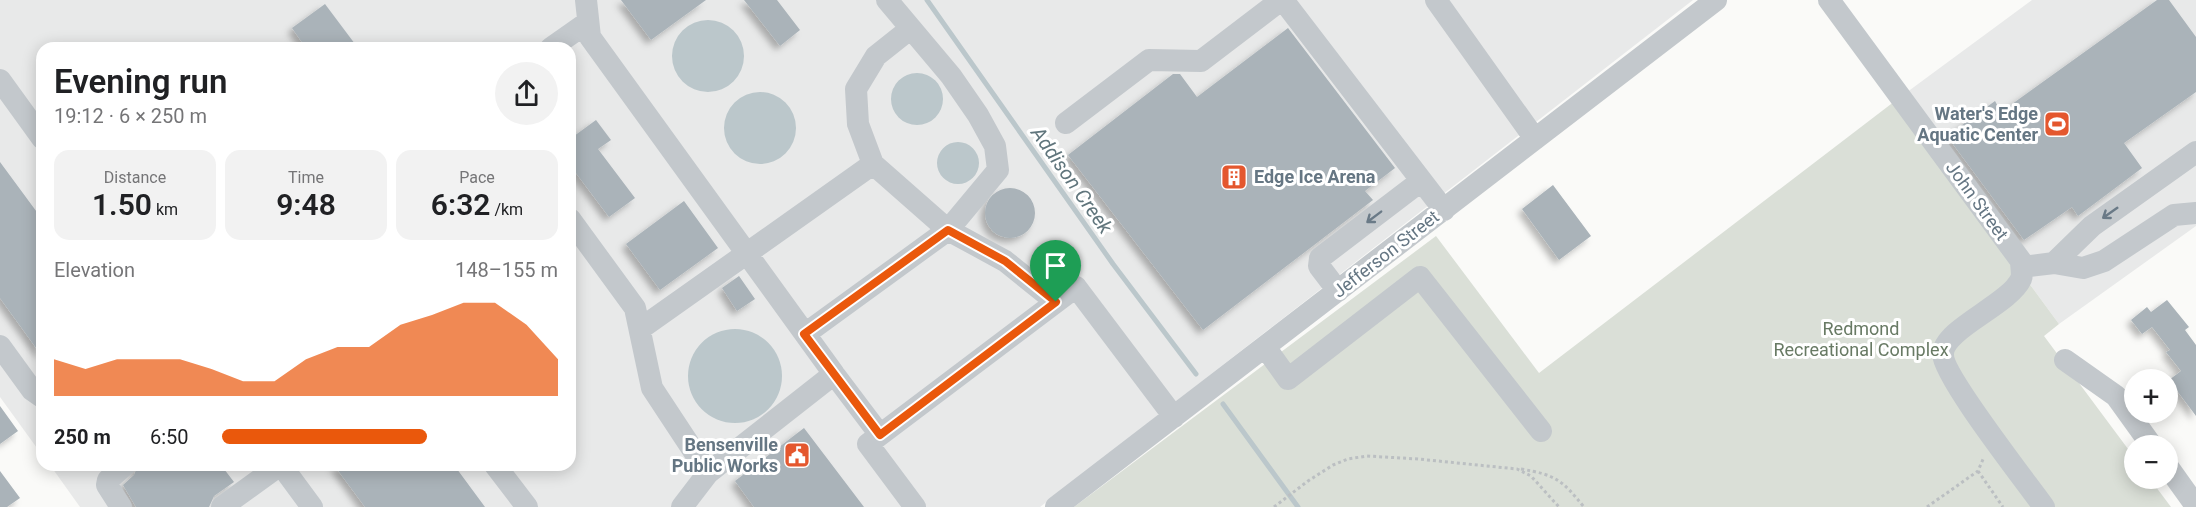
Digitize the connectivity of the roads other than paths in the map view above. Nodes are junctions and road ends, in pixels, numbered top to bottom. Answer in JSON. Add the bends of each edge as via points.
{"nodes":[{"id":1,"x":887,"y":0,"type":"edge"},
{"id":2,"x":1282,"y":0,"type":"edge"},
{"id":3,"x":1436,"y":0,"type":"edge"},
{"id":4,"x":1716,"y":0,"type":"edge"},
{"id":5,"x":1828,"y":0,"type":"edge"},
{"id":6,"x":587,"y":11,"type":"edge"},
{"id":7,"x":910,"y":29,"type":"junction"},
{"id":8,"x":557,"y":42,"type":"edge"},
{"id":9,"x":0,"y":80,"type":"edge"},
{"id":10,"x":1066,"y":123,"type":"dead end"},
{"id":11,"x":36,"y":130,"type":"edge"},
{"id":12,"x":1535,"y":140,"type":"junction"},
{"id":13,"x":2196,"y":152,"type":"edge"},
{"id":14,"x":873,"y":164,"type":"junction"},
{"id":15,"x":2158,"y":180,"type":"junction"},
{"id":16,"x":1421,"y":181,"type":"junction"},
{"id":17,"x":1444,"y":210,"type":"junction"},
{"id":18,"x":2185,"y":214,"type":"edge"},
{"id":19,"x":576,"y":227,"type":"edge"},
{"id":20,"x":948,"y":230,"type":"junction"},
{"id":21,"x":745,"y":253,"type":"junction"},
{"id":22,"x":2054,"y":263,"type":"junction"},
{"id":23,"x":2022,"y":267,"type":"junction"},
{"id":24,"x":1338,"y":291,"type":"junction"},
{"id":25,"x":1056,"y":302,"type":"junction"},
{"id":26,"x":640,"y":329,"type":"junction"},
{"id":27,"x":804,"y":334,"type":"junction"},
{"id":28,"x":0,"y":346,"type":"edge"},
{"id":29,"x":1265,"y":347,"type":"junction"},
{"id":30,"x":2065,"y":360,"type":"dead end"},
{"id":31,"x":834,"y":374,"type":"junction"},
{"id":32,"x":36,"y":393,"type":"edge"},
{"id":33,"x":1174,"y":417,"type":"junction"},
{"id":34,"x":1541,"y":431,"type":"dead end"},
{"id":35,"x":880,"y":435,"type":"junction"},
{"id":36,"x":2144,"y":435,"type":"edge"},
{"id":37,"x":118,"y":471,"type":"edge"},
{"id":38,"x":272,"y":471,"type":"edge"},
{"id":39,"x":285,"y":471,"type":"edge"},
{"id":40,"x":500,"y":471,"type":"edge"},
{"id":41,"x":708,"y":473,"type":"junction"},
{"id":42,"x":2178,"y":481,"type":"edge"},
{"id":43,"x":2196,"y":506,"type":"edge"},
{"id":44,"x":121,"y":507,"type":"edge"},
{"id":45,"x":222,"y":507,"type":"edge"},
{"id":46,"x":312,"y":507,"type":"edge"},
{"id":47,"x":527,"y":507,"type":"edge"},
{"id":48,"x":682,"y":507,"type":"edge"},
{"id":49,"x":915,"y":507,"type":"edge"},
{"id":50,"x":1056,"y":507,"type":"edge"},
{"id":51,"x":2044,"y":507,"type":"edge"}],
"edges":[{"from":1,"to":7,"type":"street"},
{"from":2,"to":10,"type":"street","via":[[1201,61],[1149,60]]},
{"from":2,"to":16,"type":"street"},
{"from":3,"to":12,"type":"street"},
{"from":4,"to":12,"type":"street","name":"Jefferson Street"},
{"from":5,"to":23,"type":"street","name":"John Street"},
{"from":6,"to":8,"type":"street"},
{"from":6,"to":21,"type":"street","via":[[590,37]]},
{"from":7,"to":14,"type":"street","via":[[876,56],[856,89],[858,124]]},
{"from":7,"to":20,"type":"street","via":[[951,76],[995,146],[998,170]]},
{"from":9,"to":11,"type":"street"},
{"from":12,"to":17,"type":"street","name":"Jefferson Street"},
{"from":13,"to":15,"type":"street"},
{"from":14,"to":20,"type":"street"},
{"from":14,"to":21,"type":"street"},
{"from":15,"to":18,"type":"street"},
{"from":15,"to":22,"type":"street","one_way":true,"via":[[2092,226]]},
{"from":16,"to":17,"type":"street"},
{"from":16,"to":24,"type":"street","one_way":true,"via":[[1320,258],[1319,266]]},
{"from":17,"to":24,"type":"street","name":"Jefferson Street"},
{"from":18,"to":22,"type":"street","via":[[2104,261],[2083,268]]},
{"from":19,"to":26,"type":"street","via":[[635,308]]},
{"from":20,"to":25,"type":"street","via":[[1005,261]]},
{"from":20,"to":27,"type":"street"},
{"from":21,"to":26,"type":"street"},
{"from":21,"to":27,"type":"street"},
{"from":22,"to":23,"type":"street"},
{"from":23,"to":51,"type":"street","via":[[2014,290],[1955,334],[1942,353],[1945,367],[1966,399]]},
{"from":24,"to":29,"type":"street","name":"Jefferson Street"},
{"from":25,"to":33,"type":"street","via":[[1076,287]]},
{"from":25,"to":35,"type":"street"},
{"from":26,"to":41,"type":"street","via":[[652,388]]},
{"from":27,"to":31,"type":"street"},
{"from":28,"to":32,"type":"street"},
{"from":29,"to":33,"type":"street","name":"Jefferson Street"},
{"from":29,"to":34,"type":"street","via":[[1288,379],[1420,277]]},
{"from":30,"to":36,"type":"street","via":[[2116,396]]},
{"from":31,"to":35,"type":"street"},
{"from":31,"to":41,"type":"street"},
{"from":33,"to":50,"type":"street","name":"Jefferson Street"},
{"from":35,"to":49,"type":"street","via":[[868,444]]},
{"from":37,"to":44,"type":"street","via":[[107,485]]},
{"from":38,"to":45,"type":"street"},
{"from":39,"to":46,"type":"street"},
{"from":40,"to":47,"type":"street"},
{"from":41,"to":48,"type":"street"},
{"from":42,"to":43,"type":"street"}]}
